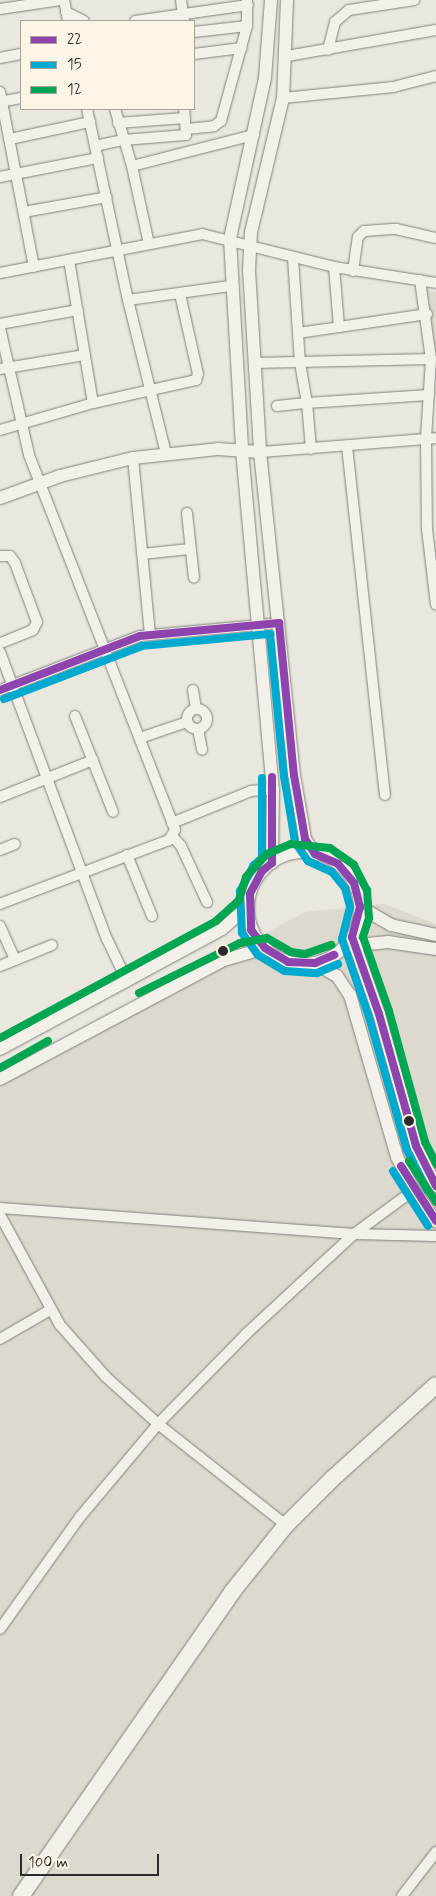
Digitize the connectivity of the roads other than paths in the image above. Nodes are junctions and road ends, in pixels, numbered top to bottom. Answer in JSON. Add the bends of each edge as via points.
{"nodes":[{"id":1,"x":60,"y":0,"type":"edge"},
{"id":2,"x":64,"y":0,"type":"edge"},
{"id":3,"x":181,"y":0,"type":"edge"},
{"id":4,"x":271,"y":0,"type":"edge"},
{"id":5,"x":288,"y":0,"type":"edge"},
{"id":6,"x":414,"y":0,"type":"edge"},
{"id":7,"x":248,"y":3,"type":"edge"},
{"id":8,"x":0,"y":9,"type":"edge"},
{"id":9,"x":67,"y":17,"type":"edge"},
{"id":10,"x":183,"y":18,"type":"edge"},
{"id":11,"x":80,"y":20,"type":"edge"},
{"id":12,"x":151,"y":20,"type":"edge"},
{"id":13,"x":247,"y":26,"type":"junction"},
{"id":14,"x":436,"y":30,"type":"edge"},
{"id":15,"x":195,"y":32,"type":"edge"},
{"id":16,"x":242,"y":48,"type":"junction"},
{"id":17,"x":328,"y":50,"type":"junction"},
{"id":18,"x":20,"y":54,"type":"edge"},
{"id":19,"x":195,"y":54,"type":"edge"},
{"id":20,"x":287,"y":56,"type":"junction"},
{"id":21,"x":0,"y":58,"type":"edge"},
{"id":22,"x":436,"y":76,"type":"edge"},
{"id":23,"x":20,"y":98,"type":"edge"},
{"id":24,"x":283,"y":98,"type":"junction"},
{"id":25,"x":1,"y":99,"type":"edge"},
{"id":26,"x":87,"y":110,"type":"edge"},
{"id":27,"x":115,"y":110,"type":"edge"},
{"id":28,"x":185,"y":113,"type":"edge"},
{"id":29,"x":90,"y":122,"type":"junction"},
{"id":30,"x":118,"y":123,"type":"junction"},
{"id":31,"x":187,"y":129,"type":"junction"},
{"id":32,"x":254,"y":135,"type":"junction"},
{"id":33,"x":10,"y":139,"type":"junction"},
{"id":34,"x":123,"y":140,"type":"junction"},
{"id":35,"x":96,"y":146,"type":"junction"},
{"id":36,"x":98,"y":158,"type":"junction"},
{"id":37,"x":132,"y":166,"type":"junction"},
{"id":38,"x":17,"y":174,"type":"junction"},
{"id":39,"x":0,"y":177,"type":"edge"},
{"id":40,"x":107,"y":197,"type":"junction"},
{"id":41,"x":24,"y":212,"type":"junction"},
{"id":42,"x":436,"y":238,"type":"edge"},
{"id":43,"x":230,"y":239,"type":"junction"},
{"id":44,"x":149,"y":244,"type":"junction"},
{"id":45,"x":249,"y":245,"type":"junction"},
{"id":46,"x":119,"y":250,"type":"junction"},
{"id":47,"x":293,"y":258,"type":"junction"},
{"id":48,"x":69,"y":260,"type":"junction"},
{"id":49,"x":34,"y":267,"type":"junction"},
{"id":50,"x":334,"y":267,"type":"junction"},
{"id":51,"x":353,"y":271,"type":"junction"},
{"id":52,"x":0,"y":273,"type":"edge"},
{"id":53,"x":420,"y":280,"type":"junction"},
{"id":54,"x":436,"y":283,"type":"edge"},
{"id":55,"x":230,"y":286,"type":"junction"},
{"id":56,"x":180,"y":294,"type":"junction"},
{"id":57,"x":128,"y":300,"type":"junction"},
{"id":58,"x":78,"y":310,"type":"junction"},
{"id":59,"x":427,"y":314,"type":"junction"},
{"id":60,"x":0,"y":324,"type":"edge"},
{"id":61,"x":339,"y":327,"type":"junction"},
{"id":62,"x":0,"y":328,"type":"edge"},
{"id":63,"x":298,"y":333,"type":"junction"},
{"id":64,"x":85,"y":355,"type":"junction"},
{"id":65,"x":431,"y":359,"type":"junction"},
{"id":66,"x":254,"y":363,"type":"junction"},
{"id":67,"x":300,"y":363,"type":"junction"},
{"id":68,"x":4,"y":368,"type":"edge"},
{"id":69,"x":149,"y":391,"type":"junction"},
{"id":70,"x":429,"y":395,"type":"junction"},
{"id":71,"x":307,"y":403,"type":"junction"},
{"id":72,"x":93,"y":404,"type":"junction"},
{"id":73,"x":277,"y":406,"type":"dead end"},
{"id":74,"x":20,"y":422,"type":"junction"},
{"id":75,"x":0,"y":430,"type":"edge"},
{"id":76,"x":431,"y":439,"type":"edge"},
{"id":77,"x":347,"y":446,"type":"junction"},
{"id":78,"x":311,"y":449,"type":"junction"},
{"id":79,"x":242,"y":450,"type":"junction"},
{"id":80,"x":260,"y":452,"type":"junction"},
{"id":81,"x":166,"y":454,"type":"junction"},
{"id":82,"x":132,"y":458,"type":"junction"},
{"id":83,"x":40,"y":483,"type":"junction"},
{"id":84,"x":0,"y":498,"type":"edge"},
{"id":85,"x":186,"y":513,"type":"dead end"},
{"id":86,"x":432,"y":529,"type":"edge"},
{"id":87,"x":190,"y":549,"type":"junction"},
{"id":88,"x":142,"y":554,"type":"junction"},
{"id":89,"x":0,"y":556,"type":"edge"},
{"id":90,"x":194,"y":578,"type":"dead end"},
{"id":91,"x":436,"y":604,"type":"edge"},
{"id":92,"x":279,"y":623,"type":"junction"},
{"id":93,"x":258,"y":625,"type":"junction"},
{"id":94,"x":150,"y":634,"type":"junction"},
{"id":95,"x":0,"y":643,"type":"edge"},
{"id":96,"x":106,"y":648,"type":"junction"},
{"id":97,"x":0,"y":652,"type":"edge"},
{"id":98,"x":13,"y":684,"type":"junction"},
{"id":99,"x":0,"y":690,"type":"edge"},
{"id":100,"x":193,"y":690,"type":"dead end"},
{"id":101,"x":196,"y":708,"type":"junction"},
{"id":102,"x":75,"y":716,"type":"dead end"},
{"id":103,"x":187,"y":722,"type":"junction"},
{"id":104,"x":198,"y":729,"type":"junction"},
{"id":105,"x":140,"y":738,"type":"junction"},
{"id":106,"x":202,"y":750,"type":"dead end"},
{"id":107,"x":93,"y":760,"type":"junction"},
{"id":108,"x":48,"y":779,"type":"junction"},
{"id":109,"x":273,"y":789,"type":"junction"},
{"id":110,"x":385,"y":796,"type":"dead end"},
{"id":111,"x":0,"y":797,"type":"edge"},
{"id":112,"x":113,"y":812,"type":"dead end"},
{"id":113,"x":172,"y":822,"type":"junction"},
{"id":114,"x":173,"y":837,"type":"junction"},
{"id":115,"x":15,"y":844,"type":"dead end"},
{"id":116,"x":0,"y":850,"type":"edge"},
{"id":117,"x":315,"y":854,"type":"junction"},
{"id":118,"x":127,"y":855,"type":"junction"},
{"id":119,"x":272,"y":863,"type":"junction"},
{"id":120,"x":82,"y":873,"type":"junction"},
{"id":121,"x":207,"y":902,"type":"dead end"},
{"id":122,"x":0,"y":904,"type":"edge"},
{"id":123,"x":248,"y":906,"type":"junction"},
{"id":124,"x":360,"y":907,"type":"junction"},
{"id":125,"x":152,"y":916,"type":"dead end"},
{"id":126,"x":0,"y":926,"type":"edge"},
{"id":127,"x":436,"y":935,"type":"edge"},
{"id":128,"x":350,"y":942,"type":"junction"},
{"id":129,"x":52,"y":945,"type":"dead end"},
{"id":130,"x":265,"y":948,"type":"junction"},
{"id":131,"x":436,"y":949,"type":"edge"},
{"id":132,"x":16,"y":960,"type":"junction"},
{"id":133,"x":315,"y":963,"type":"junction"},
{"id":134,"x":0,"y":966,"type":"edge"},
{"id":135,"x":126,"y":981,"type":"junction"},
{"id":136,"x":0,"y":1049,"type":"edge"},
{"id":137,"x":0,"y":1079,"type":"edge"},
{"id":138,"x":436,"y":1186,"type":"edge"},
{"id":139,"x":414,"y":1190,"type":"junction"},
{"id":140,"x":0,"y":1208,"type":"edge"},
{"id":141,"x":0,"y":1215,"type":"edge"},
{"id":142,"x":436,"y":1221,"type":"edge"},
{"id":143,"x":354,"y":1234,"type":"junction"},
{"id":144,"x":436,"y":1236,"type":"edge"},
{"id":145,"x":50,"y":1310,"type":"junction"},
{"id":146,"x":0,"y":1339,"type":"edge"},
{"id":147,"x":436,"y":1386,"type":"edge"},
{"id":148,"x":158,"y":1424,"type":"junction"},
{"id":149,"x":286,"y":1525,"type":"junction"},
{"id":150,"x":0,"y":1629,"type":"edge"},
{"id":151,"x":436,"y":1852,"type":"edge"},
{"id":152,"x":21,"y":1896,"type":"edge"},
{"id":153,"x":402,"y":1896,"type":"edge"}],
"edges":[{"from":1,"to":8,"type":"street"},
{"from":2,"to":9,"type":"street"},
{"from":3,"to":10,"type":"street"},
{"from":4,"to":32,"type":"street","via":[[265,78]]},
{"from":5,"to":20,"type":"street"},
{"from":6,"to":17,"type":"street","via":[[349,10],[335,22]]},
{"from":7,"to":10,"type":"street"},
{"from":7,"to":13,"type":"street"},
{"from":9,"to":11,"type":"street"},
{"from":10,"to":12,"type":"street"},
{"from":13,"to":15,"type":"street"},
{"from":13,"to":16,"type":"street"},
{"from":14,"to":17,"type":"street"},
{"from":16,"to":19,"type":"street"},
{"from":16,"to":31,"type":"street","via":[[220,123]]},
{"from":17,"to":20,"type":"street"},
{"from":18,"to":21,"type":"street"},
{"from":20,"to":24,"type":"street"},
{"from":22,"to":24,"type":"street","via":[[393,87]]},
{"from":23,"to":25,"type":"street"},
{"from":24,"to":45,"type":"street"},
{"from":25,"to":33,"type":"street"},
{"from":26,"to":29,"type":"street"},
{"from":27,"to":30,"type":"street"},
{"from":28,"to":30,"type":"street"},
{"from":28,"to":31,"type":"street"},
{"from":29,"to":33,"type":"street"},
{"from":29,"to":35,"type":"street"},
{"from":30,"to":34,"type":"street"},
{"from":31,"to":34,"type":"street","via":[[186,135]]},
{"from":32,"to":37,"type":"street"},
{"from":32,"to":43,"type":"street"},
{"from":33,"to":38,"type":"street"},
{"from":34,"to":35,"type":"street"},
{"from":34,"to":37,"type":"street"},
{"from":35,"to":36,"type":"street"},
{"from":36,"to":38,"type":"street"},
{"from":36,"to":40,"type":"street"},
{"from":37,"to":44,"type":"street"},
{"from":38,"to":39,"type":"street"},
{"from":38,"to":41,"type":"street"},
{"from":40,"to":41,"type":"street"},
{"from":40,"to":46,"type":"street"},
{"from":41,"to":49,"type":"street"},
{"from":42,"to":51,"type":"street","via":[[396,228],[377,227],[364,231],[358,237]]},
{"from":43,"to":44,"type":"street","via":[[193,234]]},
{"from":43,"to":45,"type":"street"},
{"from":43,"to":55,"type":"street"},
{"from":44,"to":46,"type":"street"},
{"from":45,"to":47,"type":"street"},
{"from":45,"to":66,"type":"street"},
{"from":46,"to":48,"type":"street"},
{"from":46,"to":57,"type":"street"},
{"from":47,"to":50,"type":"street"},
{"from":47,"to":63,"type":"street"},
{"from":48,"to":49,"type":"street"},
{"from":48,"to":58,"type":"street"},
{"from":49,"to":52,"type":"street"},
{"from":50,"to":51,"type":"street"},
{"from":50,"to":61,"type":"street"},
{"from":51,"to":53,"type":"street"},
{"from":53,"to":54,"type":"street"},
{"from":53,"to":59,"type":"street"},
{"from":55,"to":56,"type":"street"},
{"from":55,"to":79,"type":"street"},
{"from":56,"to":57,"type":"street"},
{"from":56,"to":69,"type":"street","via":[[198,378],[190,383]]},
{"from":57,"to":69,"type":"street"},
{"from":58,"to":60,"type":"street"},
{"from":58,"to":64,"type":"street"},
{"from":59,"to":61,"type":"street"},
{"from":59,"to":65,"type":"street"},
{"from":61,"to":63,"type":"street"},
{"from":62,"to":68,"type":"street"},
{"from":63,"to":67,"type":"street"},
{"from":64,"to":68,"type":"street"},
{"from":64,"to":72,"type":"street"},
{"from":65,"to":67,"type":"street"},
{"from":65,"to":70,"type":"street"},
{"from":66,"to":67,"type":"street"},
{"from":66,"to":80,"type":"street"},
{"from":67,"to":71,"type":"street"},
{"from":68,"to":74,"type":"street"},
{"from":69,"to":72,"type":"street"},
{"from":69,"to":81,"type":"street"},
{"from":70,"to":71,"type":"street"},
{"from":70,"to":76,"type":"street"},
{"from":71,"to":73,"type":"street"},
{"from":71,"to":78,"type":"street"},
{"from":72,"to":74,"type":"street"},
{"from":74,"to":75,"type":"street"},
{"from":74,"to":83,"type":"street"},
{"from":76,"to":77,"type":"street"},
{"from":76,"to":86,"type":"street"},
{"from":77,"to":78,"type":"street"},
{"from":77,"to":110,"type":"street"},
{"from":78,"to":80,"type":"street"},
{"from":79,"to":80,"type":"street"},
{"from":79,"to":81,"type":"street"},
{"from":79,"to":93,"type":"street"},
{"from":80,"to":92,"type":"street"},
{"from":81,"to":82,"type":"street"},
{"from":82,"to":83,"type":"street"},
{"from":82,"to":88,"type":"street"},
{"from":83,"to":84,"type":"street"},
{"from":83,"to":96,"type":"street"},
{"from":85,"to":87,"type":"street"},
{"from":86,"to":91,"type":"street"},
{"from":87,"to":88,"type":"street"},
{"from":87,"to":90,"type":"street"},
{"from":88,"to":94,"type":"street"},
{"from":89,"to":95,"type":"street","via":[[8,555],[15,563],[37,622],[33,630]]},
{"from":92,"to":93,"type":"street"},
{"from":92,"to":117,"type":"street","via":[[298,809],[305,839]]},
{"from":93,"to":94,"type":"street"},
{"from":93,"to":109,"type":"street"},
{"from":94,"to":96,"type":"street"},
{"from":96,"to":98,"type":"street"},
{"from":96,"to":105,"type":"street"},
{"from":97,"to":98,"type":"street"},
{"from":98,"to":99,"type":"street"},
{"from":98,"to":108,"type":"street"},
{"from":100,"to":101,"type":"street"},
{"from":101,"to":103,"type":"street","via":[[188,715]]},
{"from":101,"to":104,"type":"street","via":[[207,716],[205,726]]},
{"from":102,"to":107,"type":"street"},
{"from":103,"to":104,"type":"street"},
{"from":103,"to":105,"type":"street"},
{"from":104,"to":106,"type":"street"},
{"from":105,"to":113,"type":"street"},
{"from":107,"to":108,"type":"street"},
{"from":107,"to":112,"type":"street"},
{"from":108,"to":111,"type":"street"},
{"from":108,"to":120,"type":"street"},
{"from":109,"to":113,"type":"street","via":[[251,791]]},
{"from":109,"to":119,"type":"street"},
{"from":113,"to":114,"type":"street"},
{"from":114,"to":118,"type":"street"},
{"from":114,"to":121,"type":"street","via":[[181,846]]},
{"from":115,"to":116,"type":"street"},
{"from":117,"to":119,"type":"street","via":[[292,854]]},
{"from":117,"to":124,"type":"street","via":[[347,872],[356,889]]},
{"from":118,"to":120,"type":"street"},
{"from":118,"to":125,"type":"street"},
{"from":119,"to":123,"type":"street","via":[[255,882]]},
{"from":120,"to":122,"type":"street"},
{"from":120,"to":135,"type":"street"},
{"from":123,"to":130,"type":"street","via":[[251,930]]},
{"from":123,"to":135,"type":"street","via":[[222,929]]},
{"from":124,"to":127,"type":"street","via":[[391,925]]},
{"from":124,"to":128,"type":"street"},
{"from":126,"to":132,"type":"street"},
{"from":128,"to":131,"type":"street","via":[[388,942]]},
{"from":128,"to":133,"type":"street","via":[[334,955]]},
{"from":128,"to":138,"type":"street","via":[[379,1014],[416,1146]]},
{"from":129,"to":132,"type":"street"},
{"from":130,"to":133,"type":"street","via":[[288,962]]},
{"from":130,"to":137,"type":"street","via":[[224,960]]},
{"from":132,"to":134,"type":"street"},
{"from":133,"to":139,"type":"street","via":[[336,976],[350,995],[395,1150]]},
{"from":135,"to":136,"type":"street"},
{"from":139,"to":142,"type":"street"},
{"from":139,"to":143,"type":"street"},
{"from":140,"to":143,"type":"street"},
{"from":141,"to":145,"type":"street"},
{"from":143,"to":144,"type":"street"},
{"from":143,"to":148,"type":"street","via":[[246,1334]]},
{"from":145,"to":146,"type":"street"},
{"from":145,"to":148,"type":"street","via":[[106,1377]]},
{"from":147,"to":149,"type":"main road"},
{"from":148,"to":149,"type":"street"},
{"from":148,"to":150,"type":"street","via":[[80,1517]]},
{"from":149,"to":152,"type":"main road","via":[[194,1644]]},
{"from":151,"to":153,"type":"street"}]}
